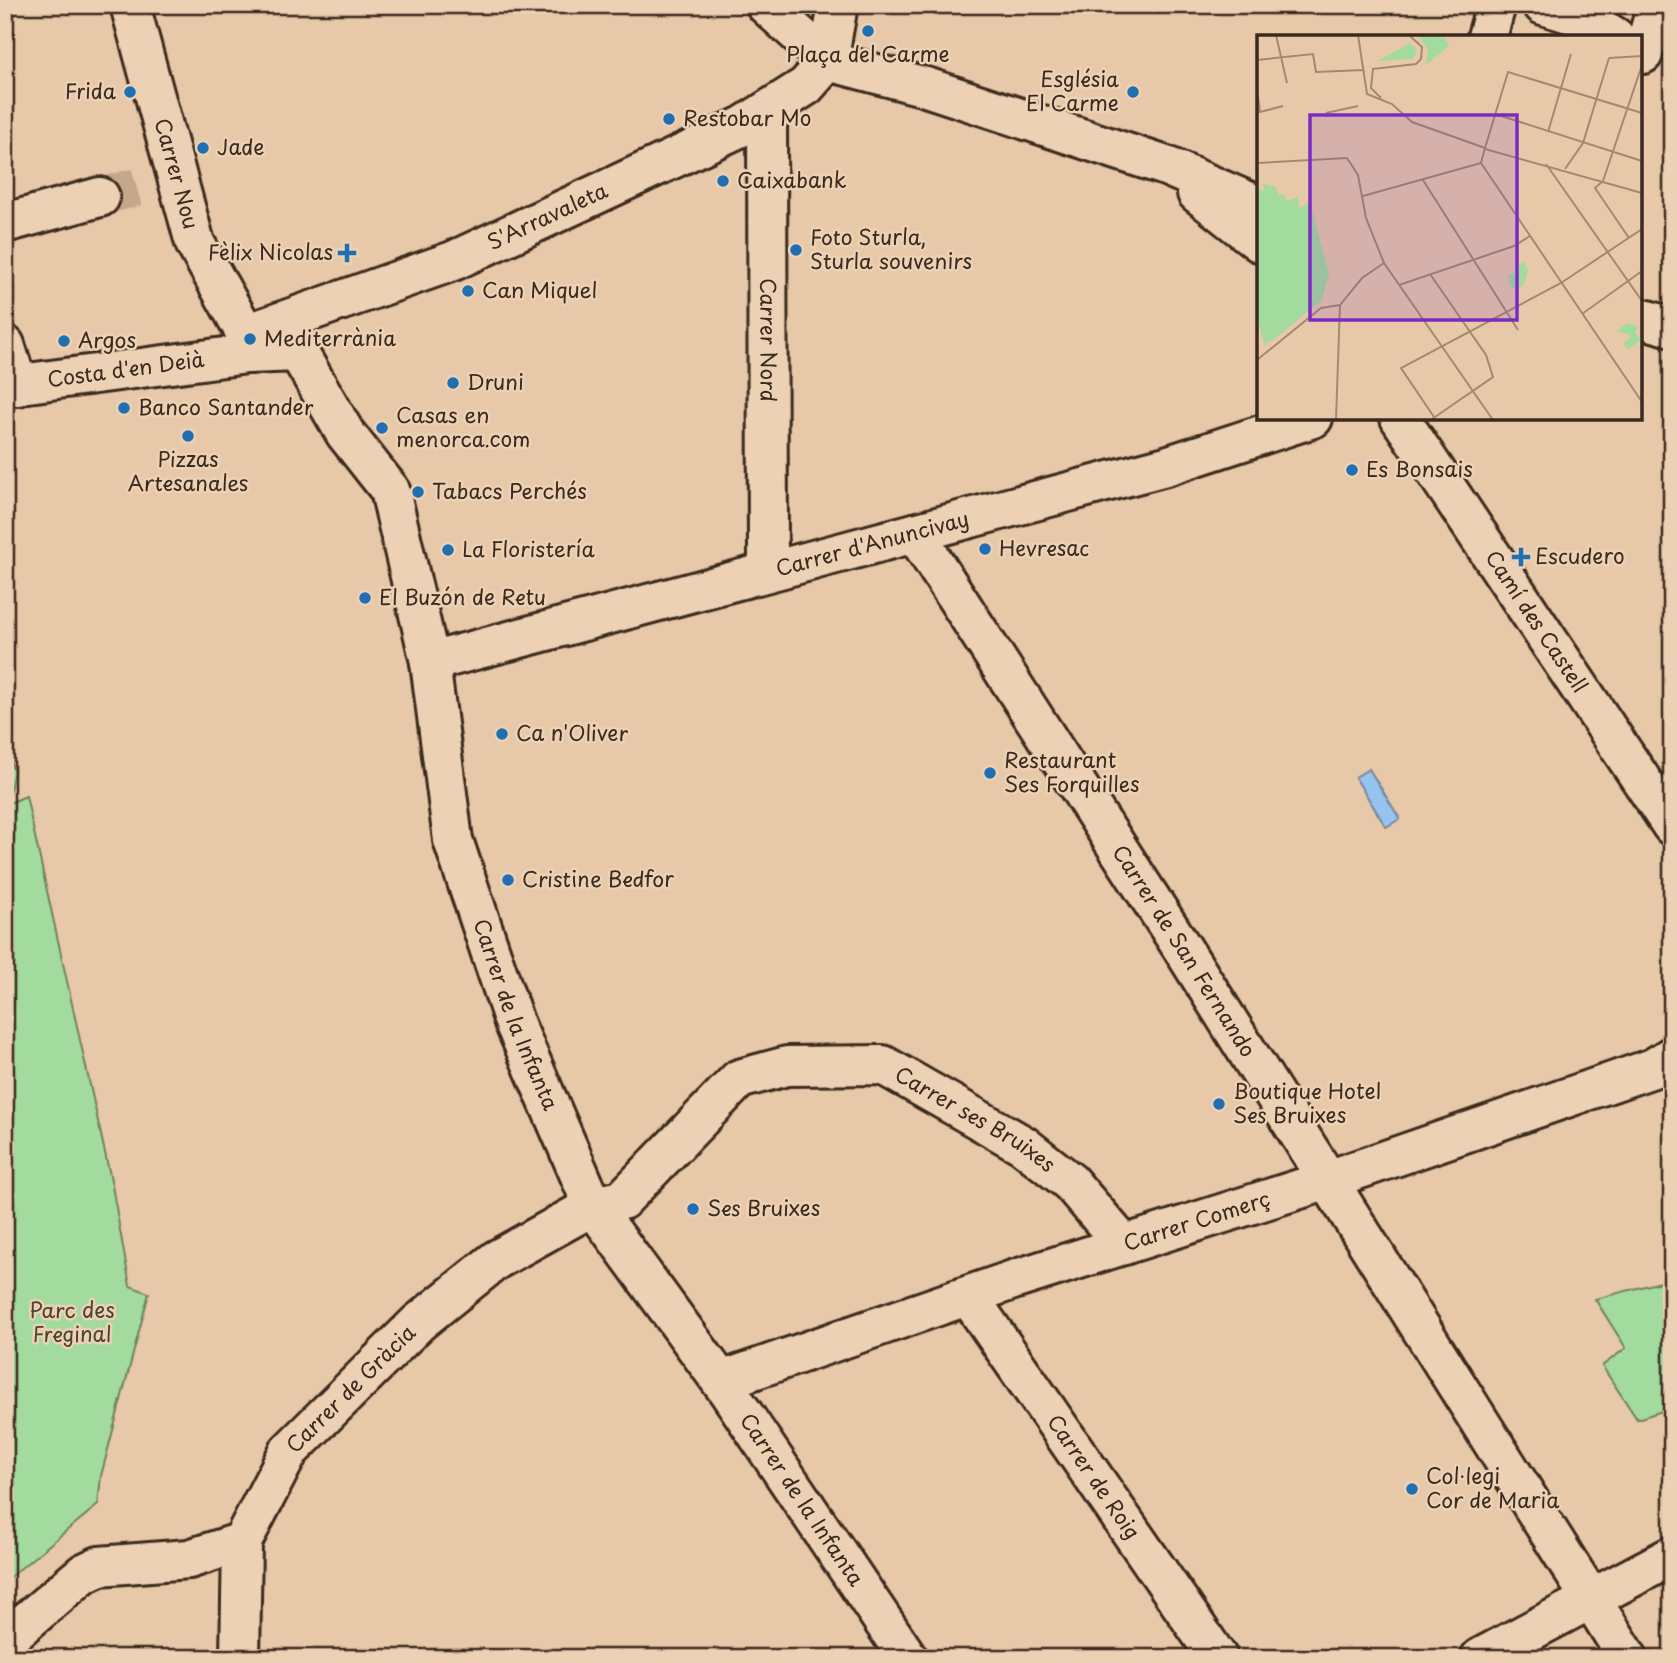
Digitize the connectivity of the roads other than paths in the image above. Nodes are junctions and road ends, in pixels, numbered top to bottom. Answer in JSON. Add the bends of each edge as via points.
{"nodes":[{"id":1,"x":130,"y":5,"type":"edge"},
{"id":2,"x":766,"y":5,"type":"edge"},
{"id":3,"x":838,"y":5,"type":"edge"},
{"id":4,"x":1496,"y":5,"type":"edge"},
{"id":5,"x":1544,"y":5,"type":"edge"},
{"id":6,"x":1657,"y":5,"type":"edge"},
{"id":7,"x":1584,"y":11,"type":"edge"},
{"id":8,"x":1488,"y":35,"type":"edge"},
{"id":9,"x":1618,"y":35,"type":"edge"},
{"id":10,"x":1642,"y":52,"type":"edge"},
{"id":11,"x":828,"y":61,"type":"junction"},
{"id":12,"x":766,"y":111,"type":"junction"},
{"id":13,"x":1166,"y":166,"type":"junction"},
{"id":14,"x":100,"y":197,"type":"tunnel mouth"},
{"id":15,"x":1257,"y":205,"type":"edge"},
{"id":16,"x":5,"y":223,"type":"edge"},
{"id":17,"x":1257,"y":240,"type":"edge"},
{"id":18,"x":1642,"y":319,"type":"edge"},
{"id":19,"x":1672,"y":327,"type":"edge"},
{"id":20,"x":246,"y":344,"type":"junction"},
{"id":21,"x":5,"y":345,"type":"edge"},
{"id":22,"x":12,"y":386,"type":"edge"},
{"id":23,"x":1308,"y":420,"type":"edge"},
{"id":24,"x":1400,"y":420,"type":"edge"},
{"id":25,"x":915,"y":533,"type":"junction"},
{"id":26,"x":768,"y":570,"type":"junction"},
{"id":27,"x":430,"y":662,"type":"junction"},
{"id":28,"x":1672,"y":826,"type":"edge"},
{"id":29,"x":1672,"y":1056,"type":"edge"},
{"id":30,"x":1328,"y":1180,"type":"junction"},
{"id":31,"x":593,"y":1206,"type":"junction"},
{"id":32,"x":1124,"y":1245,"type":"junction"},
{"id":33,"x":969,"y":1297,"type":"junction"},
{"id":34,"x":721,"y":1381,"type":"junction"},
{"id":35,"x":242,"y":1542,"type":"junction"},
{"id":36,"x":1672,"y":1556,"type":"edge"},
{"id":37,"x":1591,"y":1598,"type":"junction"},
{"id":38,"x":5,"y":1640,"type":"edge"},
{"id":39,"x":240,"y":1658,"type":"edge"},
{"id":40,"x":908,"y":1658,"type":"edge"},
{"id":41,"x":1219,"y":1658,"type":"edge"},
{"id":42,"x":1479,"y":1658,"type":"edge"},
{"id":43,"x":1628,"y":1658,"type":"edge"}],
"edges":[{"from":1,"to":20,"type":"street","name":"Carrer Nou","via":[[167,180]]},
{"from":2,"to":11,"type":"street"},
{"from":3,"to":11,"type":"street"},
{"from":4,"to":8,"type":"street"},
{"from":5,"to":7,"type":"street"},
{"from":6,"to":10,"type":"street"},
{"from":7,"to":9,"type":"street"},
{"from":11,"to":12,"type":"street","name":"S'Arravaleta","via":[[806,86]]},
{"from":11,"to":13,"type":"street","via":[[926,87]]},
{"from":12,"to":20,"type":"street","name":"S'Arravaleta","via":[[743,126],[453,261]]},
{"from":12,"to":26,"type":"street","name":"Carrer Nord"},
{"from":13,"to":15,"type":"street"},
{"from":13,"to":17,"type":"street"},
{"from":14,"to":16,"type":"street"},
{"from":18,"to":19,"type":"street"},
{"from":20,"to":22,"type":"street","name":"Costa d'en Deià"},
{"from":20,"to":27,"type":"street","name":"Carrer de la Infanta","via":[[298,352],[345,433],[390,491]]},
{"from":21,"to":22,"type":"street"},
{"from":23,"to":25,"type":"street","name":"Carrer d'Anuncivay","via":[[1166,466]]},
{"from":24,"to":28,"type":"street","name":"Camí des Castell"},
{"from":25,"to":26,"type":"street","name":"Carrer d'Anuncivay"},
{"from":25,"to":30,"type":"street","name":"Carrer de San Fernando"},
{"from":26,"to":27,"type":"street","name":"Carrer d'Anuncivay"},
{"from":27,"to":31,"type":"street","name":"Carrer de la Infanta","via":[[453,840],[514,1022]]},
{"from":29,"to":30,"type":"street","name":"Carrer Comerç","via":[[1653,1068]]},
{"from":30,"to":32,"type":"street","name":"Carrer Comerç"},
{"from":30,"to":37,"type":"street","name":"Carrer de San Fernando"},
{"from":31,"to":32,"type":"street","name":"Carrer ses Bruixes","via":[[622,1200],[739,1079],[787,1066],[883,1065],[1023,1145],[1070,1182]]},
{"from":31,"to":34,"type":"street","name":"Carrer de la Infanta"},
{"from":31,"to":35,"type":"street","name":"Carrer de Gràcia","via":[[496,1260],[418,1323],[289,1451]]},
{"from":32,"to":33,"type":"street","name":"Carrer Comerç"},
{"from":33,"to":34,"type":"street","name":"Carrer Comerç"},
{"from":33,"to":41,"type":"street","name":"Carrer de Roig"},
{"from":34,"to":40,"type":"street","name":"Carrer de la Infanta"},
{"from":35,"to":38,"type":"street","via":[[189,1559],[99,1566],[84,1573]]},
{"from":35,"to":39,"type":"street","name":"Carrer de Gràcia"},
{"from":36,"to":37,"type":"street"},
{"from":37,"to":42,"type":"street"},
{"from":37,"to":43,"type":"street","name":"Carrer de San Fernando"}]}
